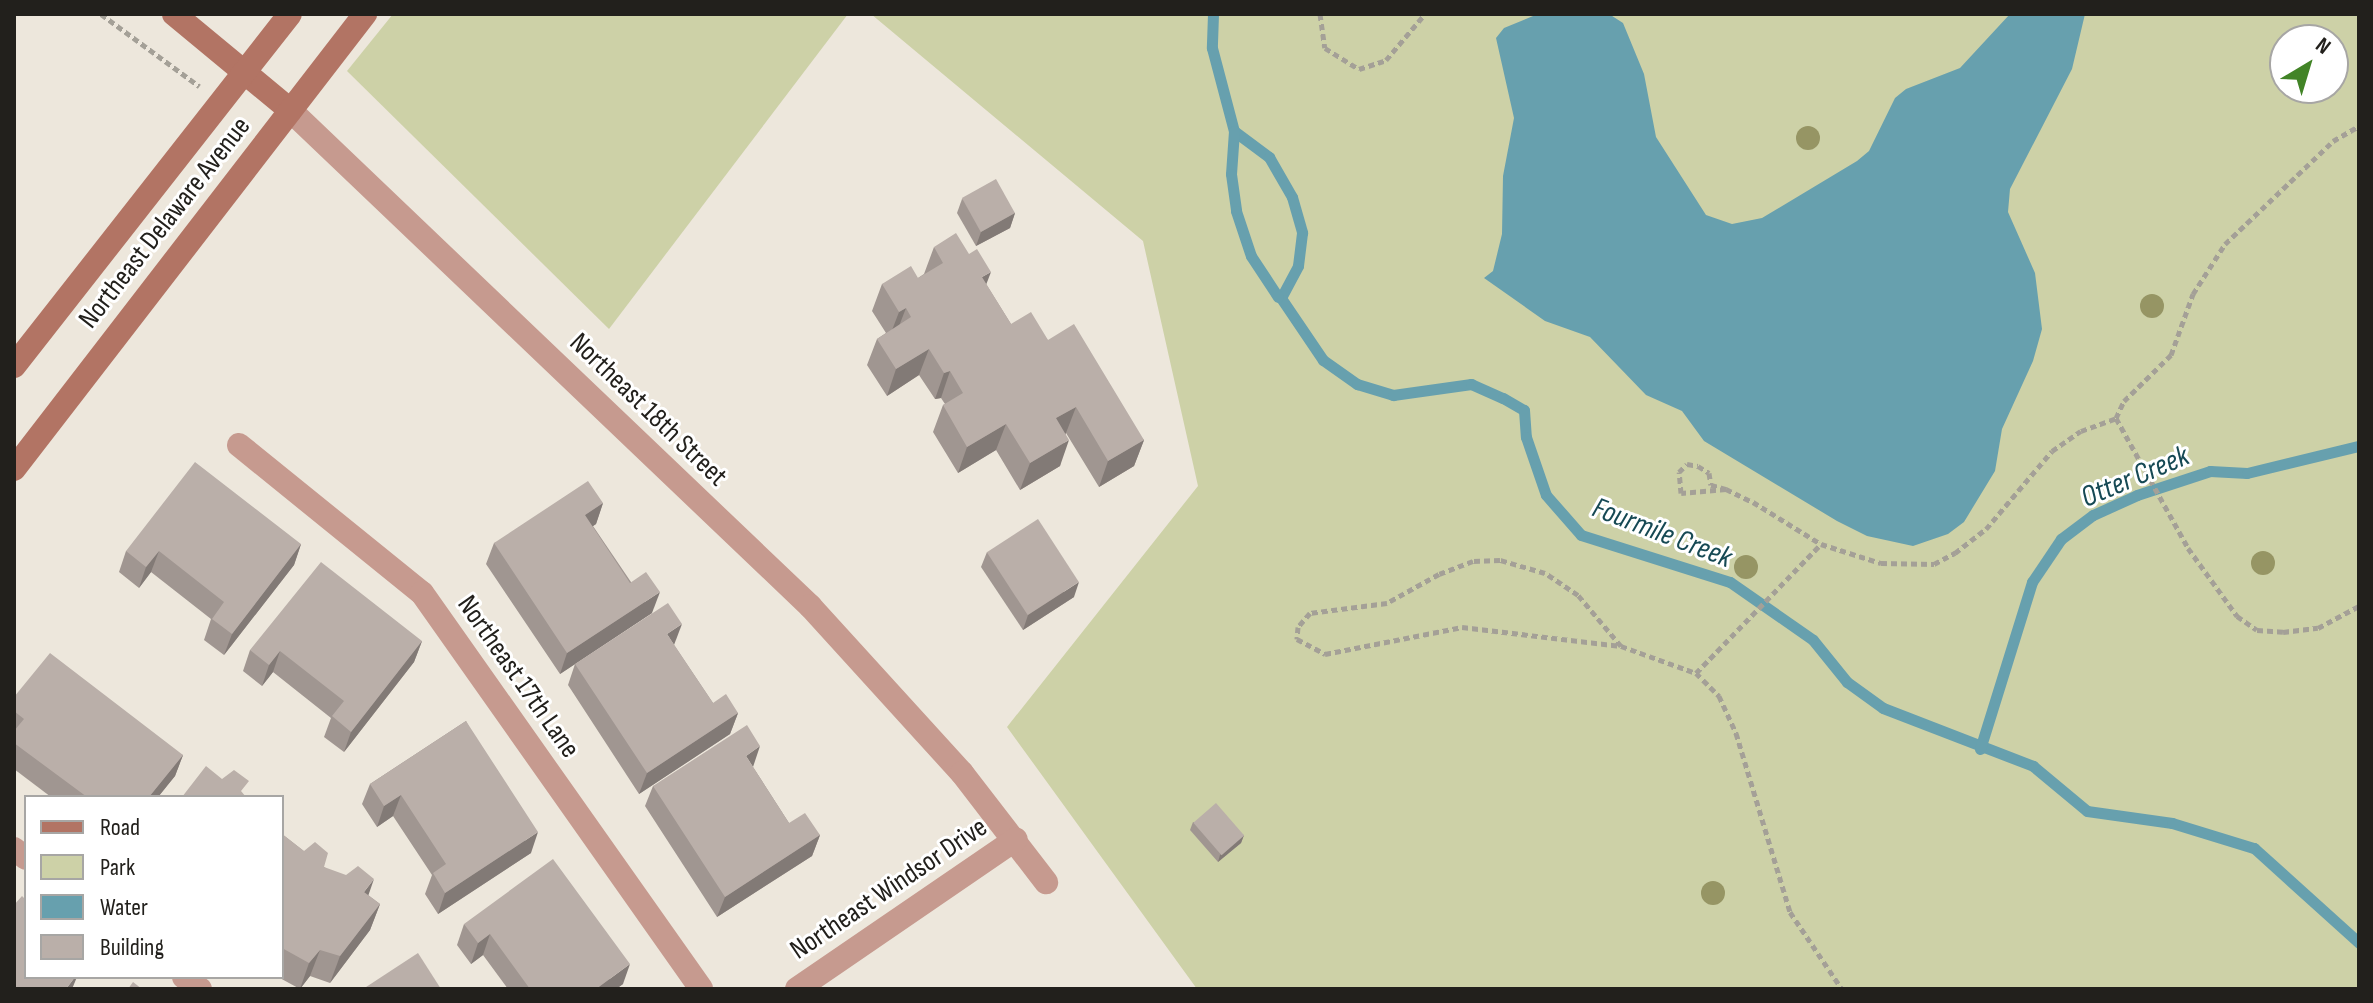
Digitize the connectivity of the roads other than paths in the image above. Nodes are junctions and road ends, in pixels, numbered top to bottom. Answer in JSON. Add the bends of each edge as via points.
{"nodes":[{"id":1,"x":174,"y":14,"type":"edge"},
{"id":2,"x":290,"y":14,"type":"edge"},
{"id":3,"x":365,"y":14,"type":"edge"},
{"id":4,"x":244,"y":70,"type":"junction"},
{"id":5,"x":290,"y":110,"type":"junction"},
{"id":6,"x":14,"y":366,"type":"edge"},
{"id":7,"x":239,"y":445,"type":"dead end"},
{"id":8,"x":14,"y":469,"type":"edge"},
{"id":9,"x":1016,"y":839,"type":"junction"},
{"id":10,"x":1046,"y":882,"type":"dead end"},
{"id":11,"x":701,"y":989,"type":"edge"},
{"id":12,"x":797,"y":989,"type":"edge"}],
"edges":[{"from":1,"to":4,"type":"main road","name":"Northeast 18th Street"},
{"from":2,"to":4,"type":"main road","name":"Northeast Delaware Avenue"},
{"from":3,"to":5,"type":"main road","name":"Northeast Delaware Avenue"},
{"from":4,"to":5,"type":"main road","name":"Northeast 18th Street"},
{"from":4,"to":6,"type":"main road","name":"Northeast Delaware Avenue"},
{"from":5,"to":8,"type":"main road","name":"Northeast Delaware Avenue"},
{"from":5,"to":9,"type":"street","name":"Northeast 18th Street","via":[[810,606]]},
{"from":7,"to":11,"type":"street","name":"Northeast 17th Lane","via":[[422,593]]},
{"from":9,"to":10,"type":"street","name":"Northeast 18th Street"},
{"from":9,"to":12,"type":"street","name":"Northeast Windsor Drive"}]}
